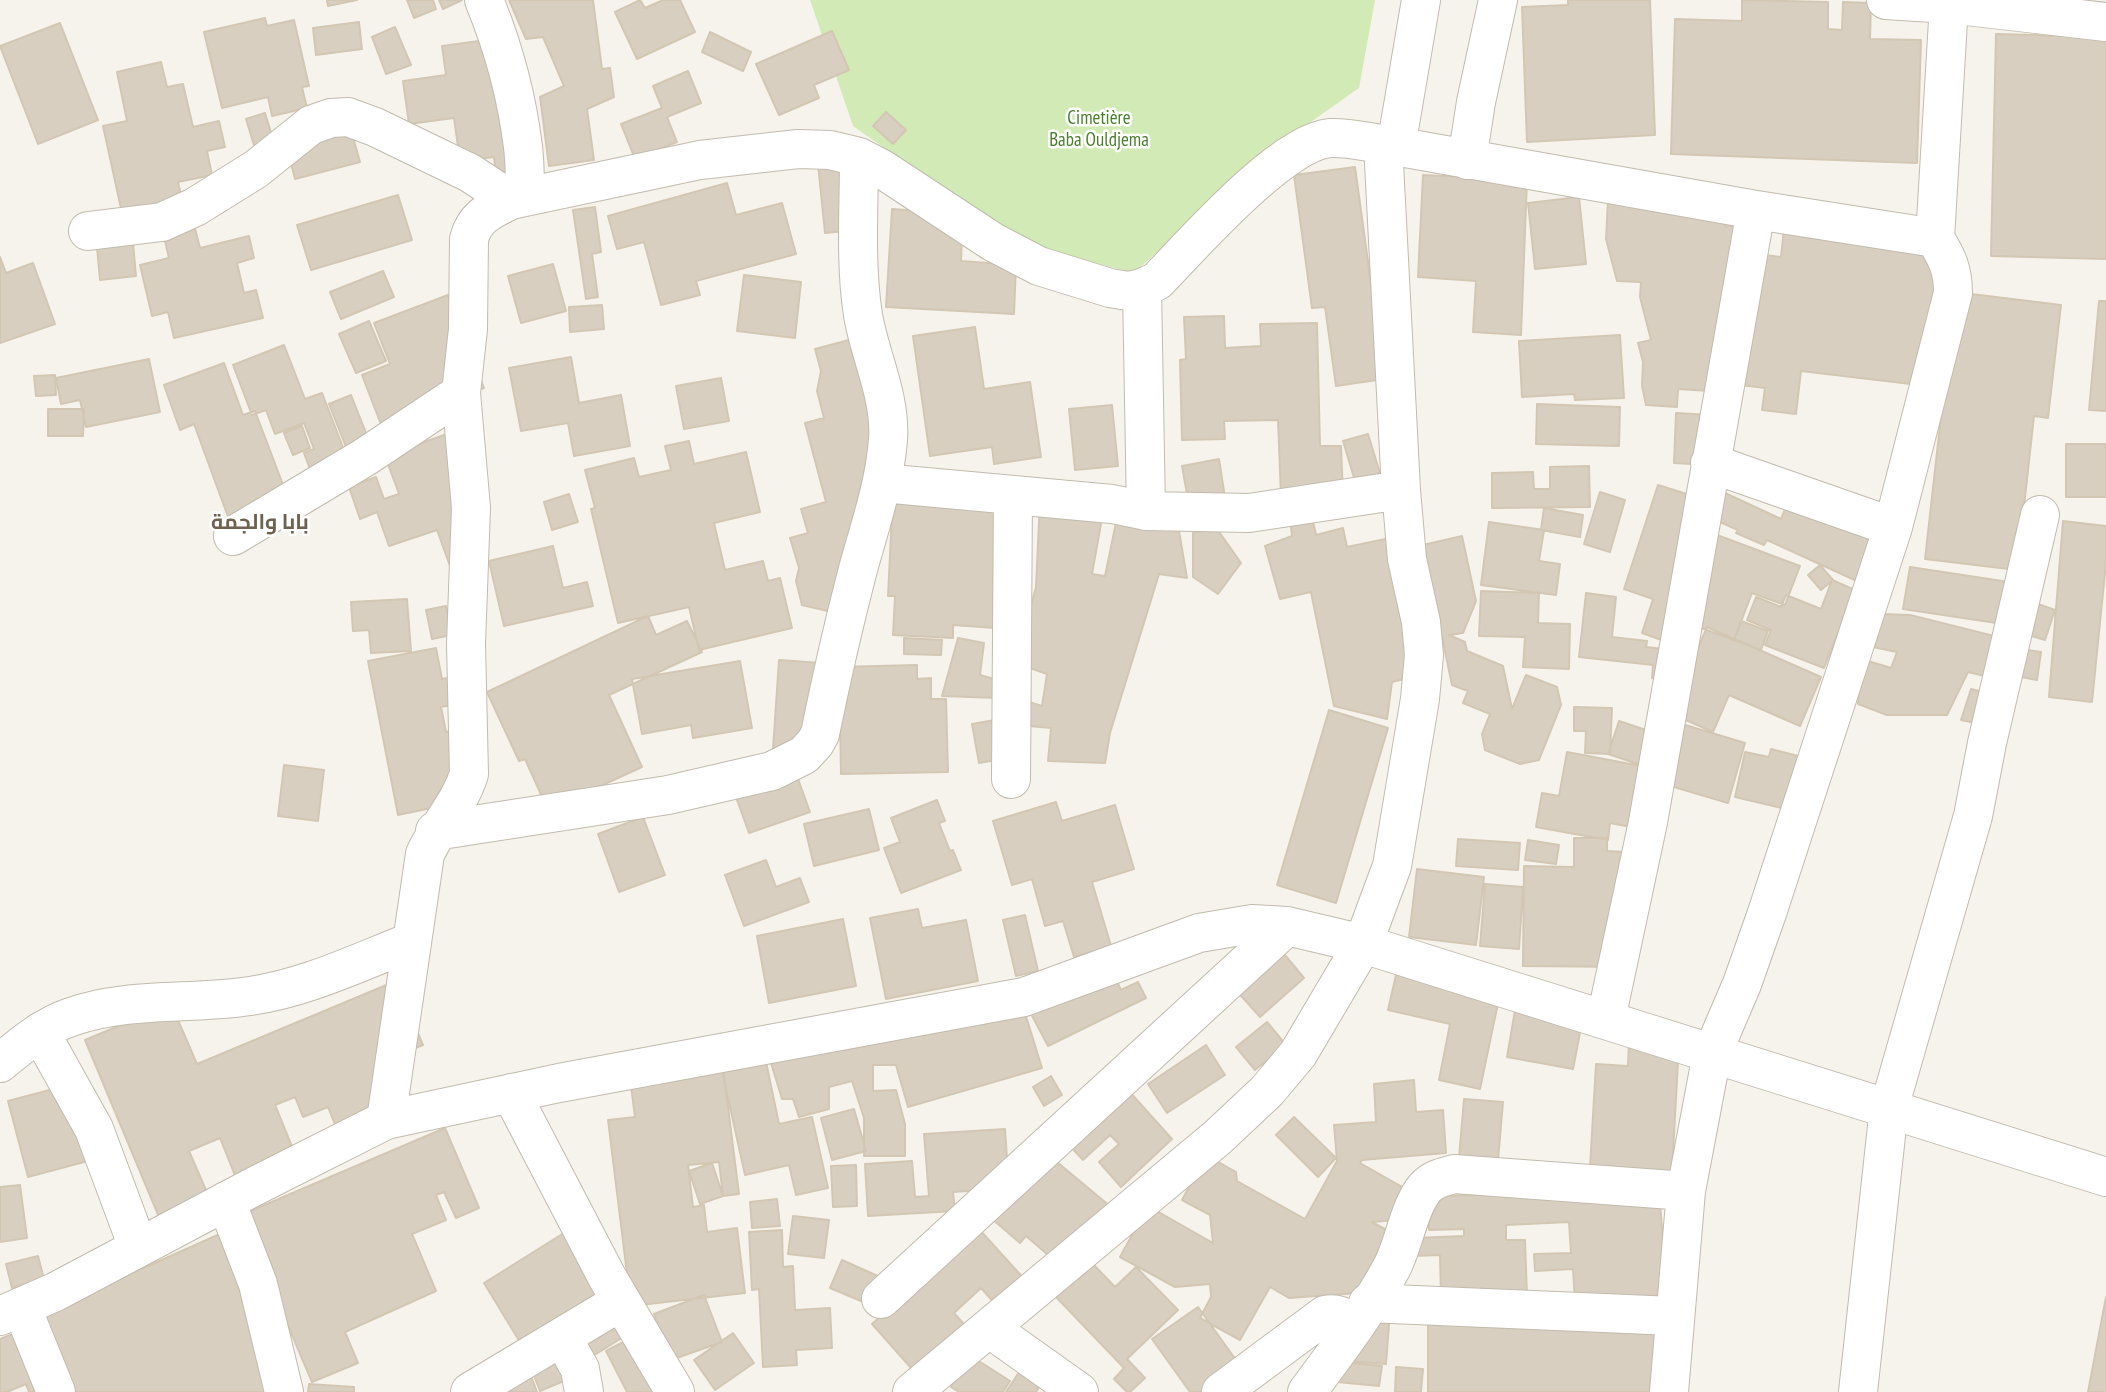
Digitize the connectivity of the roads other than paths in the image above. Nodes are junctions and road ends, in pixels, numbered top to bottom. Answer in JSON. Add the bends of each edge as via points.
{"nodes":[{"id":1,"x":484,"y":0,"type":"edge"},
{"id":2,"x":1422,"y":0,"type":"edge"},
{"id":3,"x":1498,"y":0,"type":"edge"},
{"id":4,"x":1886,"y":0,"type":"edge"},
{"id":5,"x":1949,"y":4,"type":"junction"},
{"id":6,"x":1999,"y":5,"type":"edge"},
{"id":7,"x":2106,"y":22,"type":"edge"},
{"id":8,"x":1390,"y":146,"type":"junction"},
{"id":9,"x":859,"y":157,"type":"junction"},
{"id":10,"x":1467,"y":160,"type":"junction"},
{"id":11,"x":518,"y":198,"type":"junction"},
{"id":12,"x":1756,"y":209,"type":"junction"},
{"id":13,"x":88,"y":231,"type":"dead end"},
{"id":14,"x":1935,"y":238,"type":"junction"},
{"id":15,"x":1142,"y":288,"type":"junction"},
{"id":16,"x":461,"y":393,"type":"junction"},
{"id":17,"x":1710,"y":463,"type":"junction"},
{"id":18,"x":882,"y":483,"type":"junction"},
{"id":19,"x":1401,"y":490,"type":"junction"},
{"id":20,"x":1013,"y":495,"type":"junction"},
{"id":21,"x":1146,"y":511,"type":"junction"},
{"id":22,"x":2040,"y":515,"type":"dead end"},
{"id":23,"x":1893,"y":527,"type":"junction"},
{"id":24,"x":233,"y":536,"type":"dead end"},
{"id":25,"x":1011,"y":779,"type":"dead end"},
{"id":26,"x":435,"y":831,"type":"junction"},
{"id":27,"x":1287,"y":926,"type":"junction"},
{"id":28,"x":411,"y":942,"type":"junction"},
{"id":29,"x":1363,"y":944,"type":"junction"},
{"id":30,"x":1606,"y":1019,"type":"junction"},
{"id":31,"x":40,"y":1032,"type":"junction"},
{"id":32,"x":1712,"y":1054,"type":"junction"},
{"id":33,"x":0,"y":1063,"type":"edge"},
{"id":34,"x":511,"y":1093,"type":"junction"},
{"id":35,"x":1889,"y":1108,"type":"junction"},
{"id":36,"x":386,"y":1120,"type":"junction"},
{"id":37,"x":2106,"y":1177,"type":"edge"},
{"id":38,"x":1686,"y":1191,"type":"junction"},
{"id":39,"x":226,"y":1201,"type":"junction"},
{"id":40,"x":138,"y":1247,"type":"junction"},
{"id":41,"x":881,"y":1299,"type":"dead end"},
{"id":42,"x":620,"y":1302,"type":"junction"},
{"id":43,"x":11,"y":1312,"type":"edge"},
{"id":44,"x":1362,"y":1314,"type":"junction"},
{"id":45,"x":1674,"y":1316,"type":"junction"},
{"id":46,"x":989,"y":1328,"type":"junction"},
{"id":47,"x":562,"y":1337,"type":"junction"},
{"id":48,"x":57,"y":1392,"type":"edge"},
{"id":49,"x":284,"y":1392,"type":"edge"},
{"id":50,"x":470,"y":1392,"type":"edge"},
{"id":51,"x":584,"y":1392,"type":"edge"},
{"id":52,"x":675,"y":1392,"type":"edge"},
{"id":53,"x":912,"y":1392,"type":"edge"},
{"id":54,"x":1079,"y":1392,"type":"edge"},
{"id":55,"x":1221,"y":1392,"type":"edge"},
{"id":56,"x":1307,"y":1392,"type":"edge"},
{"id":57,"x":1669,"y":1392,"type":"edge"},
{"id":58,"x":1858,"y":1392,"type":"edge"}],
"edges":[{"from":1,"to":11,"type":"street","via":[[524,149]]},
{"from":2,"to":8,"type":"street"},
{"from":3,"to":10,"type":"street"},
{"from":4,"to":5,"type":"street"},
{"from":5,"to":6,"type":"street"},
{"from":5,"to":14,"type":"street"},
{"from":6,"to":7,"type":"street"},
{"from":8,"to":10,"type":"street"},
{"from":8,"to":15,"type":"street","via":[[1329,138],[1301,148],[1256,182],[1157,281]]},
{"from":8,"to":19,"type":"street"},
{"from":9,"to":11,"type":"street","via":[[798,149],[700,160]]},
{"from":9,"to":15,"type":"street","via":[[1039,266],[1110,288]]},
{"from":9,"to":18,"type":"street","via":[[863,317],[887,408]]},
{"from":10,"to":12,"type":"street"},
{"from":11,"to":13,"type":"street","via":[[375,128],[348,117],[331,118],[311,125],[256,169],[186,211],[162,222]]},
{"from":11,"to":16,"type":"street","via":[[483,214],[473,225]]},
{"from":12,"to":14,"type":"street"},
{"from":12,"to":17,"type":"street"},
{"from":14,"to":23,"type":"street","via":[[1953,275],[1953,293]]},
{"from":15,"to":21,"type":"street"},
{"from":16,"to":24,"type":"street"},
{"from":16,"to":26,"type":"street","via":[[471,508],[466,644],[469,774]]},
{"from":17,"to":23,"type":"street"},
{"from":17,"to":30,"type":"street","via":[[1648,822]]},
{"from":18,"to":20,"type":"street"},
{"from":18,"to":26,"type":"street","via":[[838,645],[820,734],[804,755],[772,771],[668,795]]},
{"from":19,"to":21,"type":"street","via":[[1249,513]]},
{"from":19,"to":29,"type":"street","via":[[1407,559],[1424,655],[1392,866]]},
{"from":20,"to":21,"type":"street"},
{"from":20,"to":25,"type":"street"},
{"from":22,"to":35,"type":"street","via":[[1973,816]]},
{"from":23,"to":32,"type":"street","via":[[1767,913]]},
{"from":26,"to":28,"type":"street","via":[[425,854]]},
{"from":27,"to":29,"type":"street"},
{"from":27,"to":34,"type":"street","via":[[1252,924],[1199,933],[1024,997]]},
{"from":27,"to":41,"type":"street"},
{"from":28,"to":31,"type":"street","via":[[292,988],[98,1009]]},
{"from":28,"to":36,"type":"street"},
{"from":29,"to":30,"type":"street"},
{"from":29,"to":46,"type":"street","via":[[1298,1054],[1267,1091]]},
{"from":30,"to":32,"type":"street"},
{"from":31,"to":33,"type":"street"},
{"from":31,"to":40,"type":"street","via":[[94,1129]]},
{"from":32,"to":35,"type":"street"},
{"from":32,"to":38,"type":"street"},
{"from":34,"to":36,"type":"street"},
{"from":34,"to":42,"type":"street"},
{"from":35,"to":37,"type":"street"},
{"from":35,"to":58,"type":"street"},
{"from":36,"to":39,"type":"street"},
{"from":38,"to":44,"type":"street","via":[[1454,1174],[1436,1178],[1424,1188],[1391,1268]]},
{"from":38,"to":45,"type":"street"},
{"from":39,"to":40,"type":"street"},
{"from":39,"to":49,"type":"street","via":[[258,1284]]},
{"from":40,"to":43,"type":"street"},
{"from":42,"to":47,"type":"street"},
{"from":42,"to":52,"type":"street"},
{"from":43,"to":48,"type":"street"},
{"from":44,"to":45,"type":"street"},
{"from":44,"to":55,"type":"street","via":[[1325,1315]]},
{"from":44,"to":56,"type":"street"},
{"from":45,"to":57,"type":"street"},
{"from":46,"to":53,"type":"street"},
{"from":46,"to":54,"type":"street"},
{"from":47,"to":50,"type":"street"},
{"from":47,"to":51,"type":"street","via":[[580,1369]]}]}
